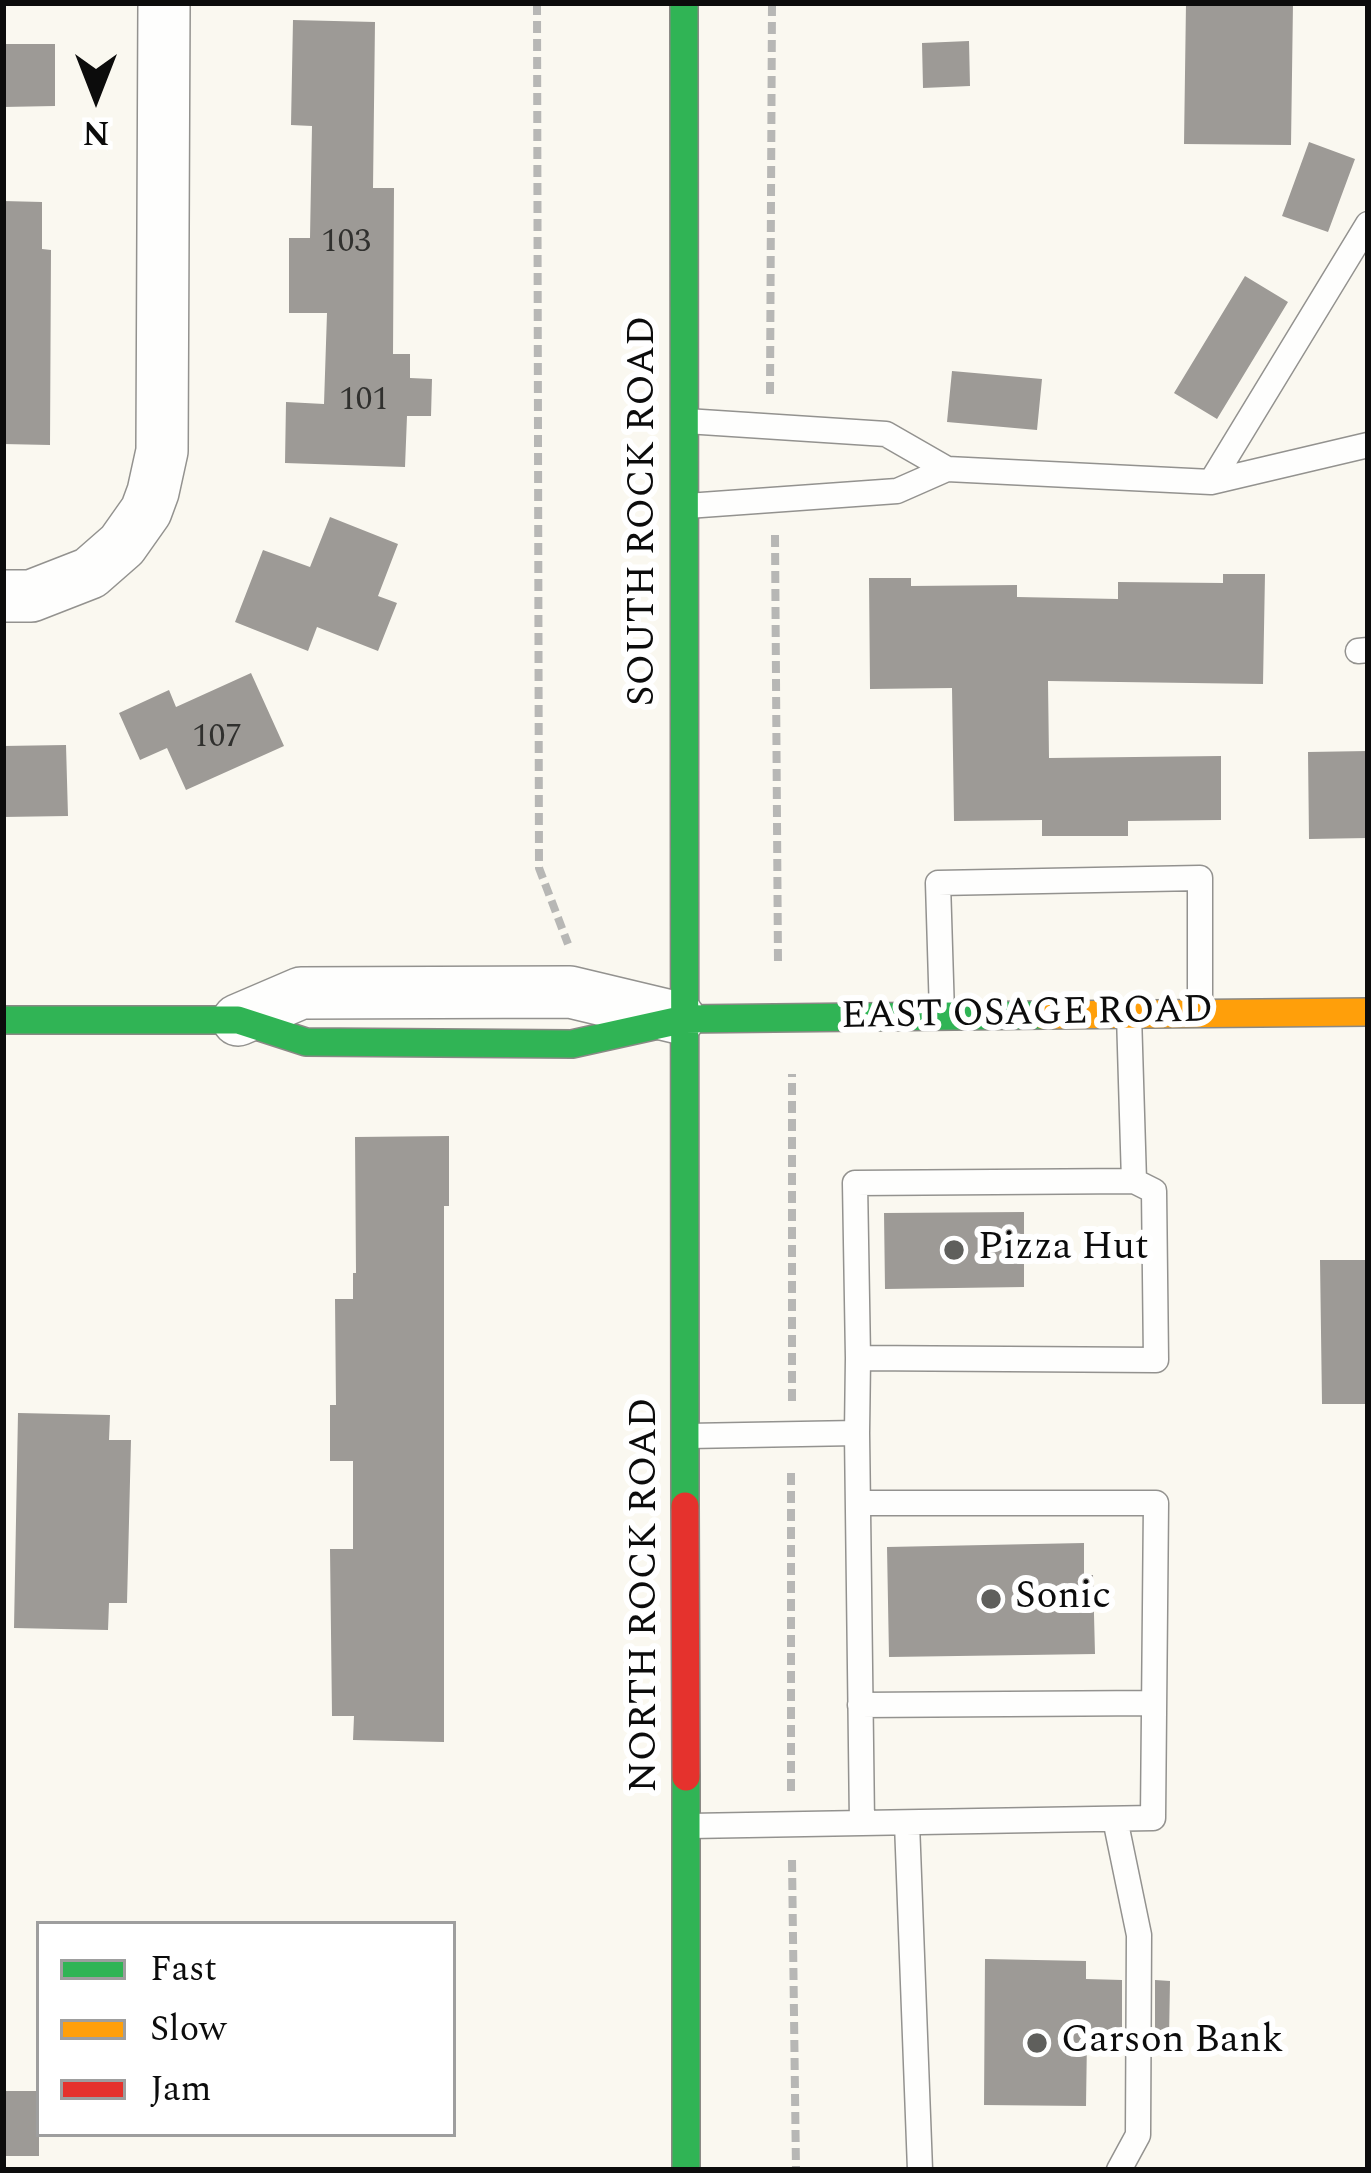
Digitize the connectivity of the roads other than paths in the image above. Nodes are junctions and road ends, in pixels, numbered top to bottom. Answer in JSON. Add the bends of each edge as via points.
{"nodes":[{"id":1,"x":164,"y":3,"type":"edge"},
{"id":2,"x":684,"y":3,"type":"edge"},
{"id":3,"x":1368,"y":224,"type":"edge"},
{"id":4,"x":684,"y":421,"type":"junction"},
{"id":5,"x":1368,"y":445,"type":"edge"},
{"id":6,"x":946,"y":469,"type":"junction"},
{"id":7,"x":1211,"y":482,"type":"junction"},
{"id":8,"x":684,"y":507,"type":"junction"},
{"id":9,"x":3,"y":596,"type":"edge"},
{"id":10,"x":1200,"y":1012,"type":"junction"},
{"id":11,"x":1368,"y":1012,"type":"edge"},
{"id":12,"x":1130,"y":1015,"type":"junction"},
{"id":13,"x":942,"y":1017,"type":"junction"},
{"id":14,"x":685,"y":1019,"type":"junction"},
{"id":15,"x":238,"y":1020,"type":"joint"},
{"id":16,"x":3,"y":1021,"type":"edge"},
{"id":17,"x":1134,"y":1181,"type":"junction"},
{"id":18,"x":858,"y":1358,"type":"junction"},
{"id":19,"x":857,"y":1433,"type":"junction"},
{"id":20,"x":686,"y":1436,"type":"junction"},
{"id":21,"x":858,"y":1503,"type":"junction"},
{"id":22,"x":1154,"y":1703,"type":"junction"},
{"id":23,"x":860,"y":1705,"type":"junction"},
{"id":24,"x":1115,"y":1819,"type":"junction"},
{"id":25,"x":907,"y":1822,"type":"junction"},
{"id":26,"x":862,"y":1823,"type":"junction"},
{"id":27,"x":686,"y":1826,"type":"junction"},
{"id":28,"x":686,"y":2170,"type":"edge"},
{"id":29,"x":920,"y":2170,"type":"edge"},
{"id":30,"x":1119,"y":2170,"type":"edge"}],
"edges":[{"from":1,"to":9,"type":"street","via":[[162,451],[146,512],[90,573],[31,596]]},
{"from":2,"to":4,"type":"main road","name":"SOUTH ROCK ROAD"},
{"from":3,"to":7,"type":"lane"},
{"from":4,"to":6,"type":"lane","via":[[886,434]]},
{"from":4,"to":8,"type":"main road","name":"SOUTH ROCK ROAD"},
{"from":5,"to":7,"type":"lane"},
{"from":6,"to":7,"type":"lane"},
{"from":6,"to":8,"type":"lane","via":[[897,491]]},
{"from":8,"to":14,"type":"main road","name":"SOUTH ROCK ROAD"},
{"from":10,"to":11,"type":"main road","name":"EAST OSAGE ROAD"},
{"from":10,"to":12,"type":"main road","name":"EAST OSAGE ROAD"},
{"from":10,"to":13,"type":"lane","via":[[1200,878],[938,883]]},
{"from":12,"to":13,"type":"main road","name":"EAST OSAGE ROAD"},
{"from":12,"to":17,"type":"lane"},
{"from":13,"to":14,"type":"main road","name":"EAST OSAGE ROAD"},
{"from":14,"to":15,"type":"street","name":"EAST OSAGE ROAD","via":[[571,992],[526,992],[301,993]]},
{"from":14,"to":20,"type":"main road","name":"NORTH ROCK ROAD"},
{"from":15,"to":16,"type":"main road","name":"EAST OSAGE ROAD"},
{"from":17,"to":18,"type":"lane","via":[[855,1183]]},
{"from":17,"to":18,"type":"lane","via":[[1154,1191],[1156,1360]]},
{"from":18,"to":19,"type":"lane"},
{"from":19,"to":20,"type":"lane"},
{"from":19,"to":21,"type":"lane"},
{"from":20,"to":27,"type":"main road","name":"NORTH ROCK ROAD"},
{"from":21,"to":22,"type":"lane","via":[[1156,1503]]},
{"from":21,"to":23,"type":"lane"},
{"from":22,"to":23,"type":"lane"},
{"from":22,"to":24,"type":"lane","via":[[1153,1818]]},
{"from":23,"to":26,"type":"lane"},
{"from":24,"to":25,"type":"lane"},
{"from":24,"to":30,"type":"lane","via":[[1139,1935],[1138,2135]]},
{"from":25,"to":26,"type":"lane"},
{"from":25,"to":29,"type":"lane"},
{"from":26,"to":27,"type":"lane"},
{"from":27,"to":28,"type":"main road","name":"NORTH ROCK ROAD"}]}
